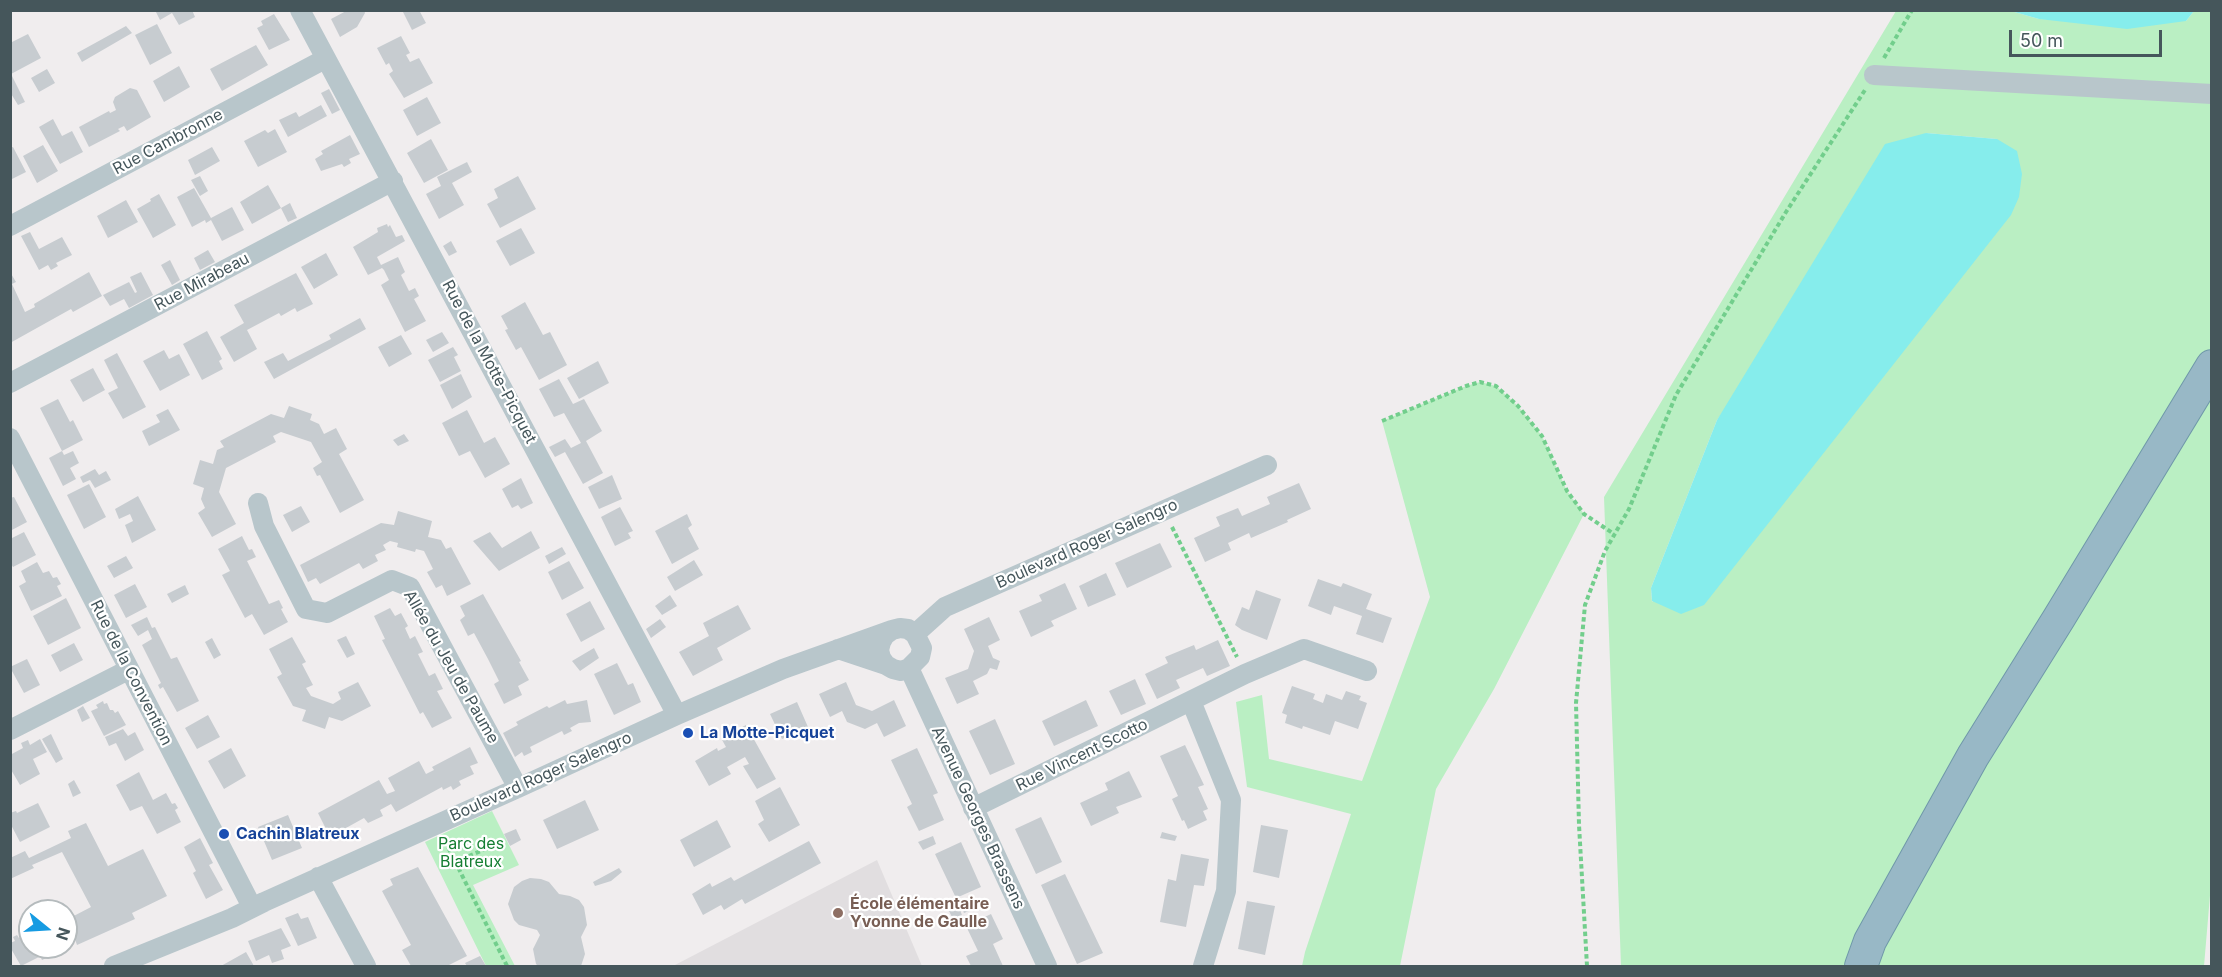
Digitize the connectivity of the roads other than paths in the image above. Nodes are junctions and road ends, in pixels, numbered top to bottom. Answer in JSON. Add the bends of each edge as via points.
{"nodes":[{"id":1,"x":300,"y":10,"type":"edge"},
{"id":2,"x":325,"y":59,"type":"junction"},
{"id":3,"x":1874,"y":75,"type":"road end"},
{"id":4,"x":2208,"y":94,"type":"edge"},
{"id":5,"x":393,"y":181,"type":"junction"},
{"id":6,"x":10,"y":226,"type":"edge"},
{"id":7,"x":2211,"y":366,"type":"edge"},
{"id":8,"x":10,"y":383,"type":"edge"},
{"id":9,"x":10,"y":438,"type":"edge"},
{"id":10,"x":1267,"y":465,"type":"dead end"},
{"id":11,"x":18,"y":470,"type":"edge"},
{"id":12,"x":258,"y":502,"type":"dead end"},
{"id":13,"x":892,"y":630,"type":"junction"},
{"id":14,"x":915,"y":634,"type":"junction"},
{"id":15,"x":838,"y":649,"type":"junction"},
{"id":16,"x":886,"y":665,"type":"junction"},
{"id":17,"x":909,"y":668,"type":"junction"},
{"id":18,"x":128,"y":670,"type":"junction"},
{"id":19,"x":1366,"y":671,"type":"dead end"},
{"id":20,"x":1191,"y":701,"type":"junction"},
{"id":21,"x":677,"y":715,"type":"junction"},
{"id":22,"x":10,"y":730,"type":"edge"},
{"id":23,"x":518,"y":788,"type":"junction"},
{"id":24,"x":974,"y":808,"type":"junction"},
{"id":25,"x":318,"y":877,"type":"junction"},
{"id":26,"x":252,"y":907,"type":"junction"},
{"id":27,"x":148,"y":961,"type":"edge"},
{"id":28,"x":114,"y":966,"type":"edge"},
{"id":29,"x":366,"y":966,"type":"edge"},
{"id":30,"x":1047,"y":966,"type":"edge"},
{"id":31,"x":1203,"y":966,"type":"edge"},
{"id":32,"x":1861,"y":966,"type":"edge"}],
"edges":[{"from":1,"to":2,"type":"street","name":"Rue de la Motte-Picquet"},
{"from":2,"to":5,"type":"street","name":"Rue de la Motte-Picquet"},
{"from":2,"to":6,"type":"street","name":"Rue Cambronne"},
{"from":3,"to":4,"type":"street"},
{"from":5,"to":8,"type":"street","name":"Rue Mirabeau"},
{"from":5,"to":21,"type":"street","name":"Rue de la Motte-Picquet"},
{"from":7,"to":32,"type":"highway","via":[[1973,756],[1870,941]]},
{"from":9,"to":11,"type":"street","name":"Rue de la Convention"},
{"from":10,"to":14,"type":"street","name":"Boulevard Roger Salengro","via":[[945,607]]},
{"from":11,"to":18,"type":"street","name":"Rue de la Convention"},
{"from":12,"to":23,"type":"street","name":"Allée du Jeu de Paume","via":[[264,526],[306,609],[327,613],[392,580],[410,587]]},
{"from":13,"to":14,"type":"street","via":[[908,629]]},
{"from":13,"to":15,"type":"street","name":"Boulevard Roger Salengro"},
{"from":13,"to":16,"type":"street","via":[[880,642],[881,658]]},
{"from":14,"to":17,"type":"street","via":[[922,648],[916,664]]},
{"from":15,"to":16,"type":"street"},
{"from":15,"to":21,"type":"street","name":"Boulevard Roger Salengro"},
{"from":16,"to":17,"type":"street","via":[[893,669]]},
{"from":17,"to":24,"type":"street","name":"Avenue Georges Brassens"},
{"from":18,"to":22,"type":"street"},
{"from":18,"to":26,"type":"street","name":"Rue de la Convention"},
{"from":19,"to":20,"type":"street","name":"Rue Vincent Scotto","via":[[1304,649]]},
{"from":20,"to":24,"type":"street","name":"Rue Vincent Scotto"},
{"from":20,"to":31,"type":"street","via":[[1231,800],[1226,891]]},
{"from":21,"to":23,"type":"street","name":"Boulevard Roger Salengro"},
{"from":23,"to":25,"type":"street","name":"Boulevard Roger Salengro"},
{"from":24,"to":30,"type":"street","name":"Avenue Georges Brassens"},
{"from":25,"to":26,"type":"street","name":"Boulevard Roger Salengro"},
{"from":25,"to":29,"type":"street"},
{"from":26,"to":27,"type":"street","name":"Boulevard Roger Salengro"},
{"from":27,"to":28,"type":"street","name":"Boulevard Roger Salengro"}]}
